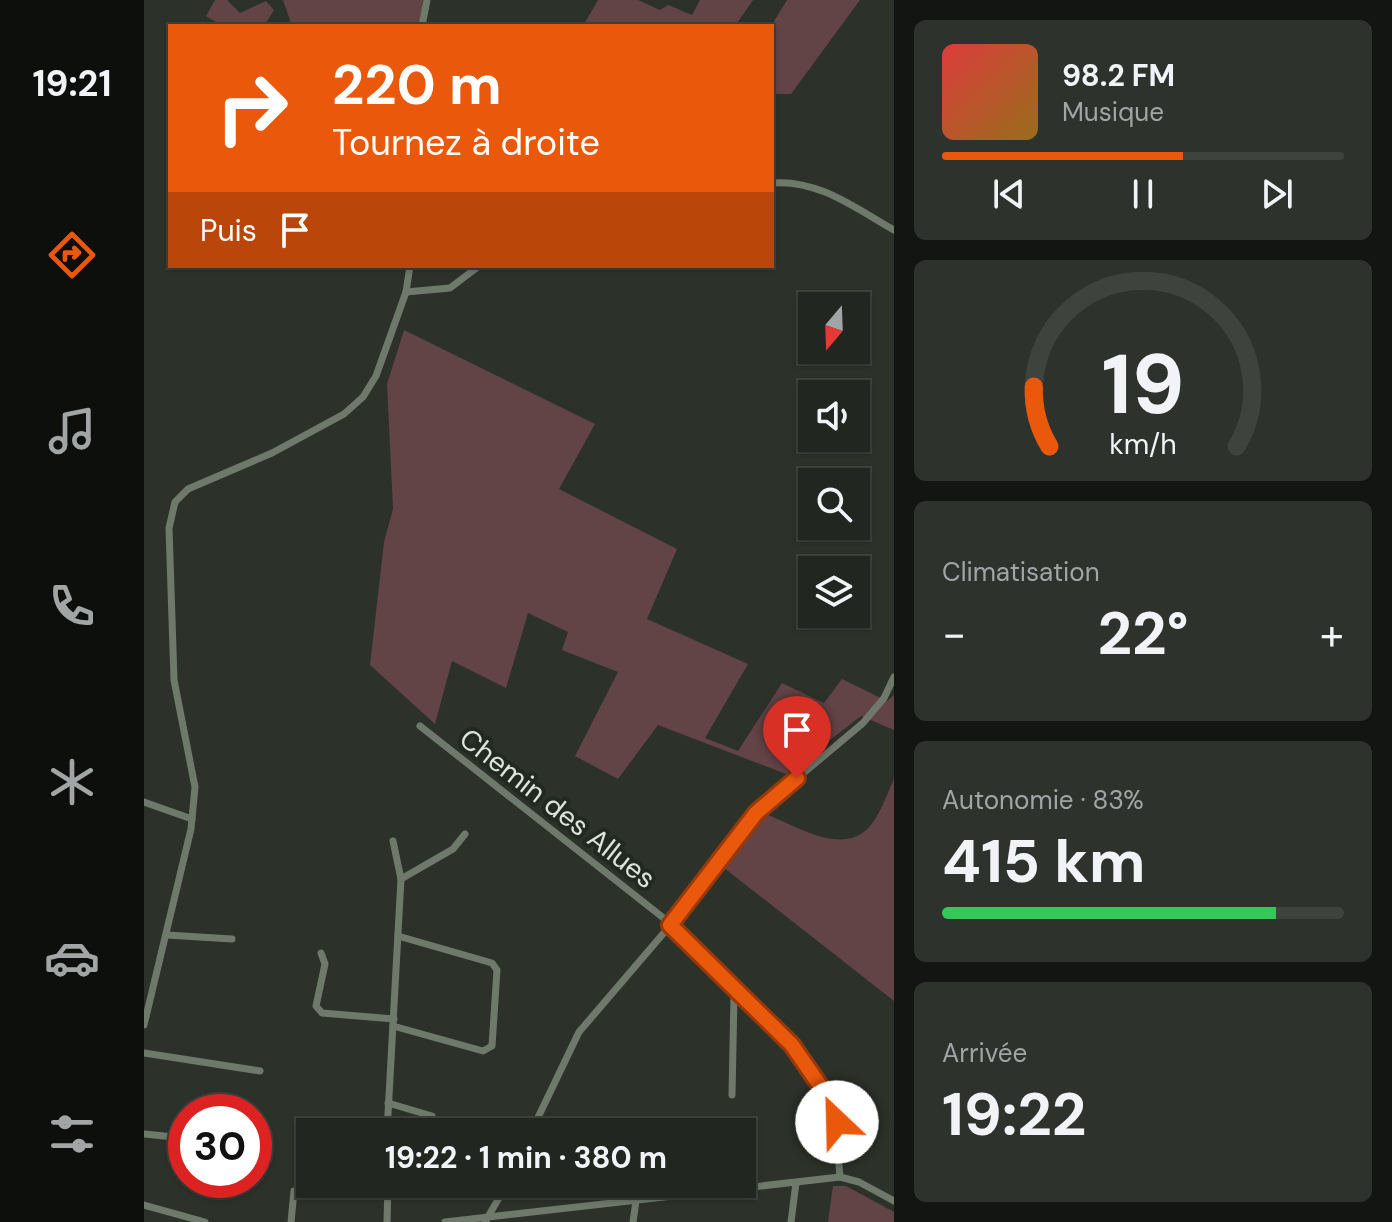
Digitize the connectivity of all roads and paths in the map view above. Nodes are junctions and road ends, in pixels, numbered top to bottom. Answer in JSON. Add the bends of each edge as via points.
{"nodes":[{"id":1,"x":427,"y":0,"type":"edge"},
{"id":2,"x":422,"y":24,"type":"edge"},
{"id":3,"x":774,"y":183,"type":"edge"},
{"id":4,"x":894,"y":230,"type":"edge"},
{"id":5,"x":410,"y":268,"type":"edge"},
{"id":6,"x":415,"y":268,"type":"edge"},
{"id":7,"x":476,"y":268,"type":"edge"},
{"id":8,"x":410,"y":275,"type":"junction"},
{"id":9,"x":406,"y":292,"type":"junction"},
{"id":10,"x":894,"y":677,"type":"edge"},
{"id":11,"x":420,"y":726,"type":"dead end"},
{"id":12,"x":144,"y":802,"type":"edge"},
{"id":13,"x":192,"y":819,"type":"junction"},
{"id":14,"x":465,"y":834,"type":"dead end"},
{"id":15,"x":393,"y":841,"type":"dead end"},
{"id":16,"x":401,"y":879,"type":"junction"},
{"id":17,"x":670,"y":925,"type":"junction"},
{"id":18,"x":167,"y":935,"type":"junction"},
{"id":19,"x":398,"y":936,"type":"junction"},
{"id":20,"x":232,"y":939,"type":"dead end"},
{"id":21,"x":321,"y":953,"type":"dead end"},
{"id":22,"x":739,"y":990,"type":"junction"},
{"id":23,"x":146,"y":1012,"type":"edge"},
{"id":24,"x":394,"y":1022,"type":"junction"},
{"id":25,"x":144,"y":1025,"type":"edge"},
{"id":26,"x":144,"y":1053,"type":"edge"},
{"id":27,"x":260,"y":1071,"type":"dead end"},
{"id":28,"x":732,"y":1095,"type":"dead end"},
{"id":29,"x":388,"y":1103,"type":"junction"},
{"id":30,"x":432,"y":1116,"type":"dead end"},
{"id":31,"x":387,"y":1118,"type":"edge"},
{"id":32,"x":538,"y":1118,"type":"edge"},
{"id":33,"x":144,"y":1134,"type":"edge"},
{"id":34,"x":168,"y":1136,"type":"edge"},
{"id":35,"x":840,"y":1177,"type":"junction"},
{"id":36,"x":796,"y":1183,"type":"junction"},
{"id":37,"x":294,"y":1191,"type":"dead end"},
{"id":38,"x":388,"y":1198,"type":"edge"},
{"id":39,"x":499,"y":1198,"type":"edge"},
{"id":40,"x":636,"y":1201,"type":"junction"},
{"id":41,"x":894,"y":1201,"type":"edge"},
{"id":42,"x":144,"y":1205,"type":"edge"},
{"id":43,"x":486,"y":1219,"type":"edge"},
{"id":44,"x":205,"y":1222,"type":"edge"},
{"id":45,"x":291,"y":1222,"type":"edge"},
{"id":46,"x":387,"y":1222,"type":"edge"},
{"id":47,"x":445,"y":1222,"type":"edge"},
{"id":48,"x":633,"y":1222,"type":"edge"},
{"id":49,"x":791,"y":1222,"type":"edge"}],
"edges":[{"from":1,"to":2,"type":"street"},
{"from":3,"to":4,"type":"street","via":[[813,186]]},
{"from":5,"to":8,"type":"street"},
{"from":6,"to":8,"type":"street"},
{"from":7,"to":9,"type":"street","via":[[450,288]]},
{"from":8,"to":9,"type":"street"},
{"from":9,"to":13,"type":"street","via":[[376,376],[363,397],[344,414],[188,489],[175,502],[169,528],[174,680],[195,787]]},
{"from":10,"to":17,"type":"street","via":[[863,723],[756,813]]},
{"from":11,"to":17,"type":"street","name":"Chemin des Allues"},
{"from":12,"to":13,"type":"street"},
{"from":13,"to":18,"type":"street"},
{"from":14,"to":16,"type":"street","via":[[453,849]]},
{"from":15,"to":16,"type":"street"},
{"from":16,"to":19,"type":"street"},
{"from":17,"to":22,"type":"street","name":"Chemin des Allues"},
{"from":17,"to":32,"type":"street","via":[[579,1032]]},
{"from":18,"to":20,"type":"street"},
{"from":18,"to":23,"type":"street"},
{"from":19,"to":24,"type":"street"},
{"from":19,"to":24,"type":"street","via":[[492,963],[497,970],[492,1046],[483,1051]]},
{"from":21,"to":24,"type":"street","via":[[325,964],[316,1006],[322,1013]]},
{"from":22,"to":28,"type":"street","via":[[734,995]]},
{"from":22,"to":35,"type":"street","name":"Chemin des Allues","via":[[792,1045],[834,1106]]},
{"from":23,"to":25,"type":"street"},
{"from":24,"to":29,"type":"street"},
{"from":26,"to":27,"type":"street"},
{"from":29,"to":30,"type":"street"},
{"from":29,"to":31,"type":"street"},
{"from":33,"to":34,"type":"street"},
{"from":35,"to":36,"type":"street"},
{"from":35,"to":41,"type":"street"},
{"from":36,"to":40,"type":"street"},
{"from":36,"to":49,"type":"street"},
{"from":37,"to":45,"type":"street"},
{"from":38,"to":46,"type":"street"},
{"from":39,"to":43,"type":"street"},
{"from":40,"to":43,"type":"street"},
{"from":40,"to":48,"type":"street"},
{"from":42,"to":44,"type":"street"},
{"from":43,"to":47,"type":"street"}]}
